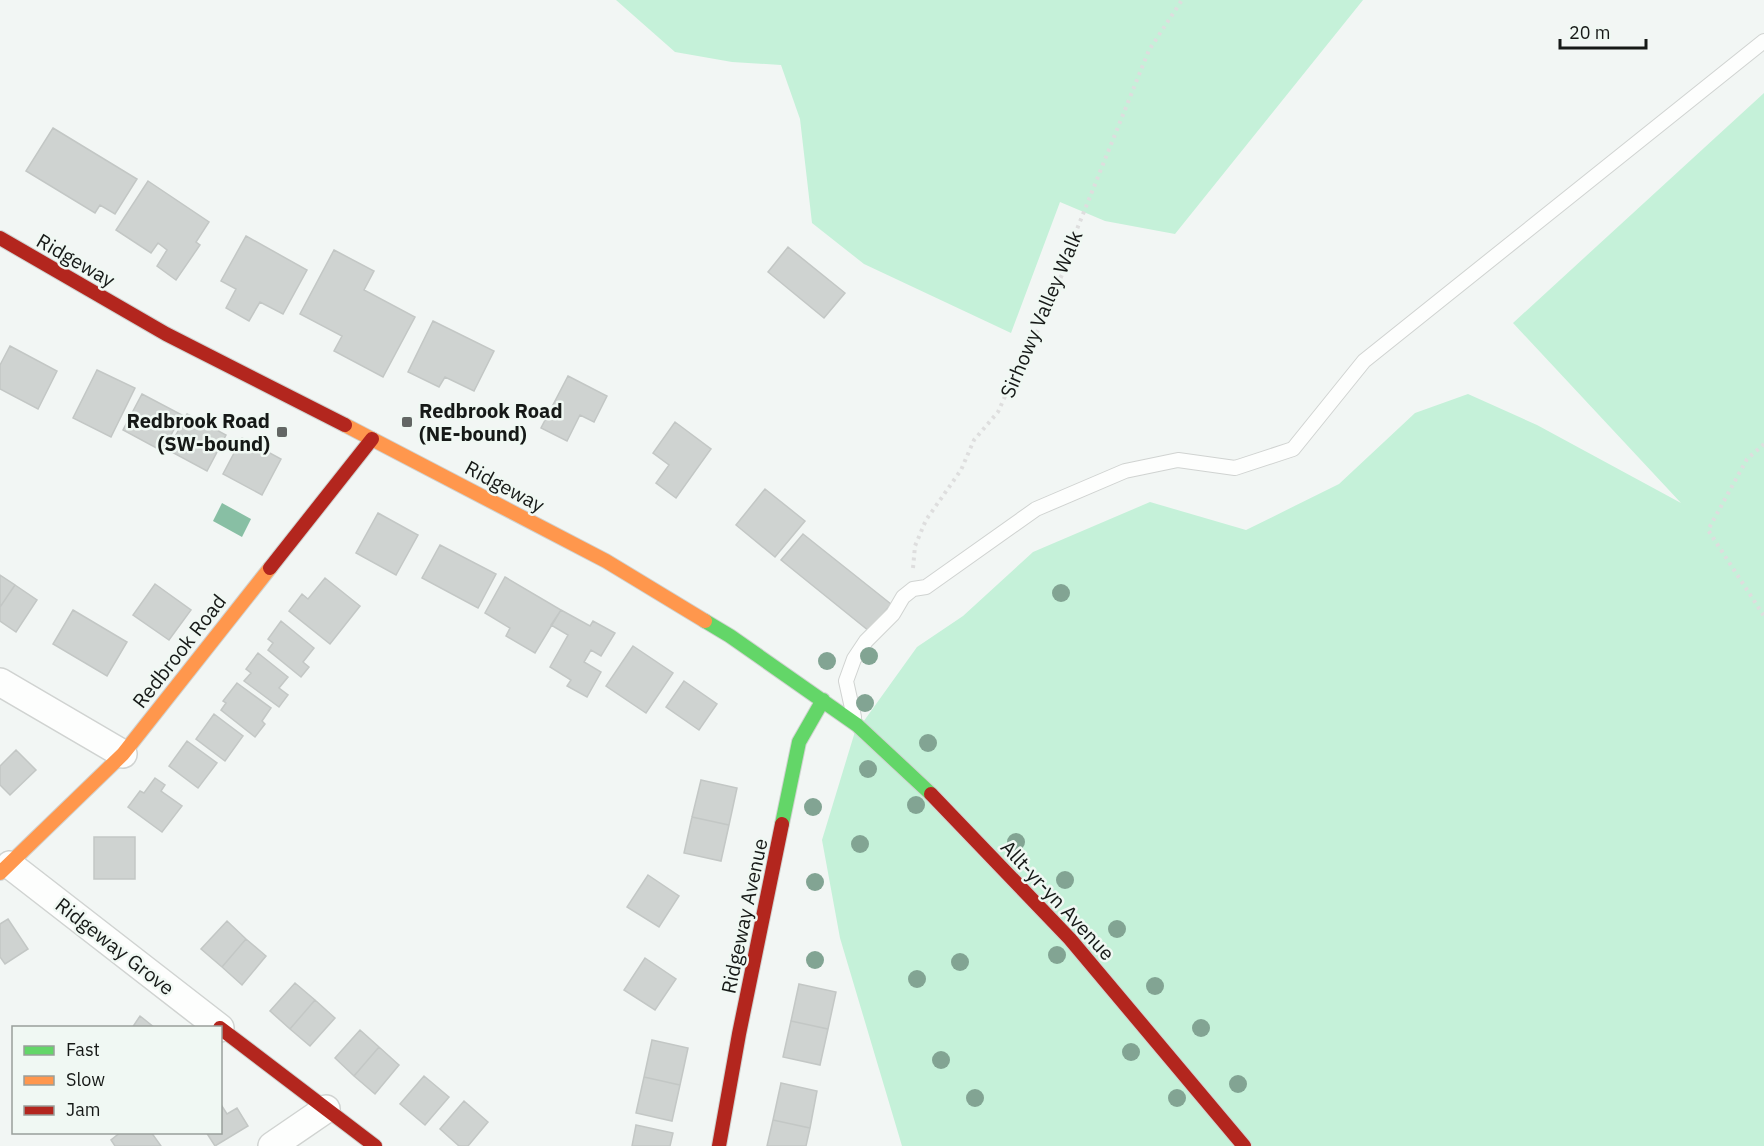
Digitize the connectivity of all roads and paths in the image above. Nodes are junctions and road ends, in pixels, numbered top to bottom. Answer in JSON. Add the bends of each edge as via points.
{"nodes":[{"id":1,"x":1182,"y":0,"type":"edge"},
{"id":2,"x":1764,"y":41,"type":"edge"},
{"id":3,"x":0,"y":238,"type":"edge"},
{"id":4,"x":372,"y":439,"type":"junction"},
{"id":5,"x":1764,"y":444,"type":"edge"},
{"id":6,"x":913,"y":589,"type":"junction"},
{"id":7,"x":1764,"y":616,"type":"edge"},
{"id":8,"x":0,"y":681,"type":"edge"},
{"id":9,"x":823,"y":700,"type":"junction"},
{"id":10,"x":856,"y":725,"type":"junction"},
{"id":11,"x":123,"y":754,"type":"junction"},
{"id":12,"x":5,"y":869,"type":"edge"},
{"id":13,"x":217,"y":1026,"type":"edge"},
{"id":14,"x":222,"y":1030,"type":"edge"},
{"id":15,"x":326,"y":1109,"type":"junction"},
{"id":16,"x":272,"y":1146,"type":"edge"},
{"id":17,"x":375,"y":1146,"type":"edge"},
{"id":18,"x":719,"y":1146,"type":"edge"},
{"id":19,"x":1244,"y":1146,"type":"edge"}],
"edges":[{"from":1,"to":6,"type":"path","name":"Sirhowy Valley Walk","via":[[1149,50],[1022,369],[1016,372],[998,412],[974,440],[961,470],[926,520],[915,546]]},
{"from":2,"to":6,"type":"lane","via":[[1365,361],[1293,449],[1235,468],[1178,460],[1125,471],[1035,509],[926,587]]},
{"from":3,"to":4,"type":"street","name":"Ridgeway","via":[[166,334]]},
{"from":4,"to":9,"type":"street","name":"Ridgeway","via":[[606,561],[730,636]]},
{"from":4,"to":11,"type":"street","name":"Redbrook Road"},
{"from":5,"to":7,"type":"path","via":[[1748,459],[1708,530]]},
{"from":6,"to":10,"type":"lane","via":[[854,659],[846,681]]},
{"from":8,"to":11,"type":"street"},
{"from":9,"to":10,"type":"street","name":"Allt-yr-yn Avenue"},
{"from":9,"to":18,"type":"street","name":"Ridgeway Avenue","via":[[800,741]]},
{"from":10,"to":19,"type":"street","name":"Allt-yr-yn Avenue","via":[[935,798],[1070,939]]},
{"from":11,"to":12,"type":"street","name":"Redbrook Road"},
{"from":12,"to":13,"type":"street","name":"Ridgeway Grove"},
{"from":14,"to":15,"type":"street","name":"Ridgeway Grove"},
{"from":15,"to":16,"type":"street"},
{"from":15,"to":17,"type":"street","name":"Ridgeway Grove"}]}
